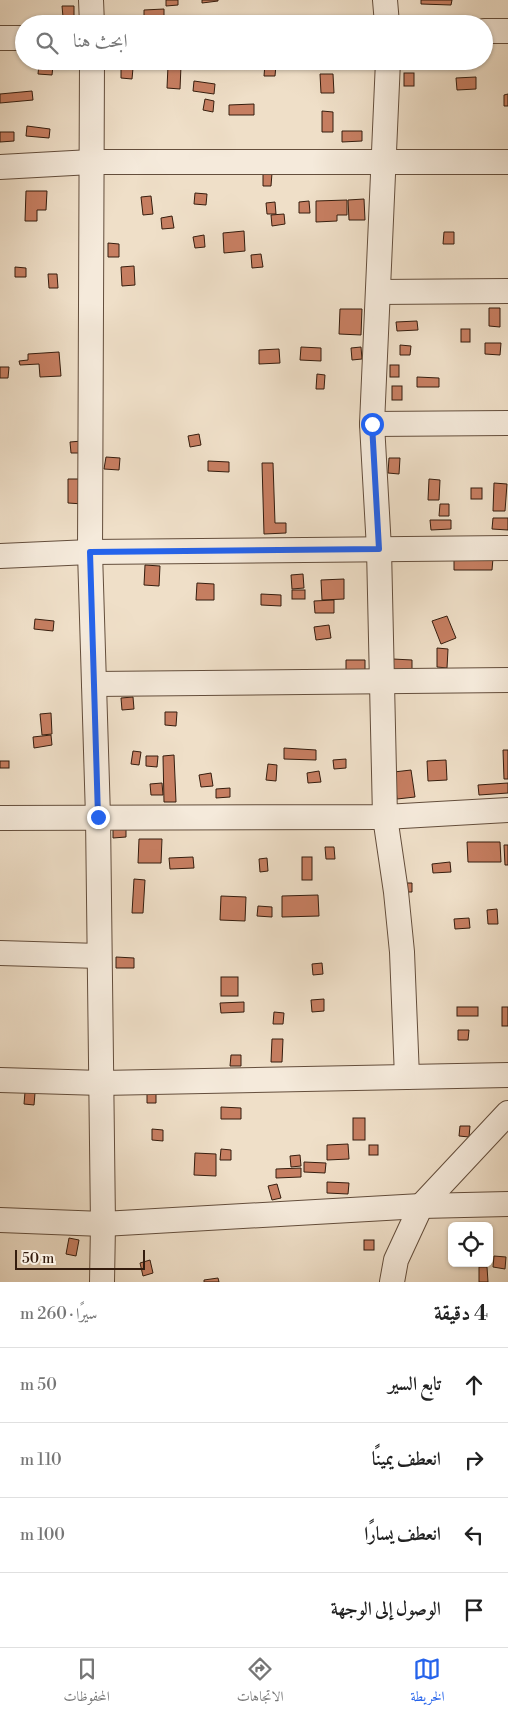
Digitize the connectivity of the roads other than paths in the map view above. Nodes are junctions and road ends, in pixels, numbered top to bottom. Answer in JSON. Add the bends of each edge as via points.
{"nodes":[{"id":1,"x":91,"y":0,"type":"edge"},
{"id":2,"x":385,"y":0,"type":"edge"},
{"id":3,"x":92,"y":15,"type":"edge"},
{"id":4,"x":386,"y":15,"type":"edge"},
{"id":5,"x":493,"y":31,"type":"edge"},
{"id":6,"x":508,"y":31,"type":"edge"},
{"id":7,"x":0,"y":38,"type":"edge"},
{"id":8,"x":15,"y":38,"type":"edge"},
{"id":9,"x":92,"y":70,"type":"edge"},
{"id":10,"x":388,"y":70,"type":"edge"},
{"id":11,"x":91,"y":162,"type":"junction"},
{"id":12,"x":384,"y":162,"type":"junction"},
{"id":13,"x":508,"y":162,"type":"edge"},
{"id":14,"x":0,"y":167,"type":"edge"},
{"id":15,"x":508,"y":291,"type":"edge"},
{"id":16,"x":378,"y":292,"type":"junction"},
{"id":17,"x":508,"y":422,"type":"edge"},
{"id":18,"x":372,"y":424,"type":"junction"},
{"id":19,"x":508,"y":548,"type":"edge"},
{"id":20,"x":379,"y":549,"type":"junction"},
{"id":21,"x":90,"y":552,"type":"junction"},
{"id":22,"x":0,"y":556,"type":"edge"},
{"id":23,"x":508,"y":680,"type":"edge"},
{"id":24,"x":383,"y":682,"type":"junction"},
{"id":25,"x":94,"y":684,"type":"junction"},
{"id":26,"x":508,"y":810,"type":"edge"},
{"id":27,"x":98,"y":817,"type":"junction"},
{"id":28,"x":385,"y":817,"type":"junction"},
{"id":29,"x":0,"y":818,"type":"edge"},
{"id":30,"x":0,"y":953,"type":"edge"},
{"id":31,"x":100,"y":956,"type":"junction"},
{"id":32,"x":508,"y":1075,"type":"edge"},
{"id":33,"x":407,"y":1077,"type":"junction"},
{"id":34,"x":0,"y":1080,"type":"edge"},
{"id":35,"x":101,"y":1083,"type":"junction"},
{"id":36,"x":508,"y":1113,"type":"edge"},
{"id":37,"x":508,"y":1204,"type":"edge"},
{"id":38,"x":421,"y":1206,"type":"junction"},
{"id":39,"x":0,"y":1220,"type":"edge"},
{"id":40,"x":103,"y":1224,"type":"junction"},
{"id":41,"x":102,"y":1282,"type":"edge"},
{"id":42,"x":392,"y":1282,"type":"edge"}],
"edges":[{"from":1,"to":3,"type":"street"},
{"from":2,"to":4,"type":"street"},
{"from":5,"to":6,"type":"street"},
{"from":7,"to":8,"type":"street"},
{"from":9,"to":11,"type":"street"},
{"from":10,"to":12,"type":"street"},
{"from":11,"to":12,"type":"street"},
{"from":11,"to":14,"type":"street"},
{"from":11,"to":21,"type":"street"},
{"from":12,"to":13,"type":"street"},
{"from":12,"to":16,"type":"street"},
{"from":15,"to":16,"type":"street"},
{"from":16,"to":18,"type":"street"},
{"from":17,"to":18,"type":"street"},
{"from":18,"to":20,"type":"street"},
{"from":19,"to":20,"type":"street"},
{"from":20,"to":21,"type":"street"},
{"from":20,"to":24,"type":"street"},
{"from":21,"to":22,"type":"street"},
{"from":21,"to":25,"type":"street"},
{"from":23,"to":24,"type":"street"},
{"from":24,"to":25,"type":"street"},
{"from":24,"to":28,"type":"street"},
{"from":25,"to":27,"type":"street"},
{"from":26,"to":28,"type":"street"},
{"from":27,"to":28,"type":"street"},
{"from":27,"to":29,"type":"street"},
{"from":27,"to":31,"type":"street"},
{"from":28,"to":33,"type":"street","via":[[402,952]]},
{"from":30,"to":31,"type":"street"},
{"from":31,"to":35,"type":"street"},
{"from":32,"to":33,"type":"street"},
{"from":33,"to":35,"type":"street"},
{"from":34,"to":35,"type":"street"},
{"from":35,"to":40,"type":"street"},
{"from":36,"to":38,"type":"street"},
{"from":37,"to":38,"type":"street"},
{"from":38,"to":40,"type":"street"},
{"from":38,"to":42,"type":"street","via":[[396,1260]]},
{"from":39,"to":40,"type":"street"},
{"from":40,"to":41,"type":"street"}]}
